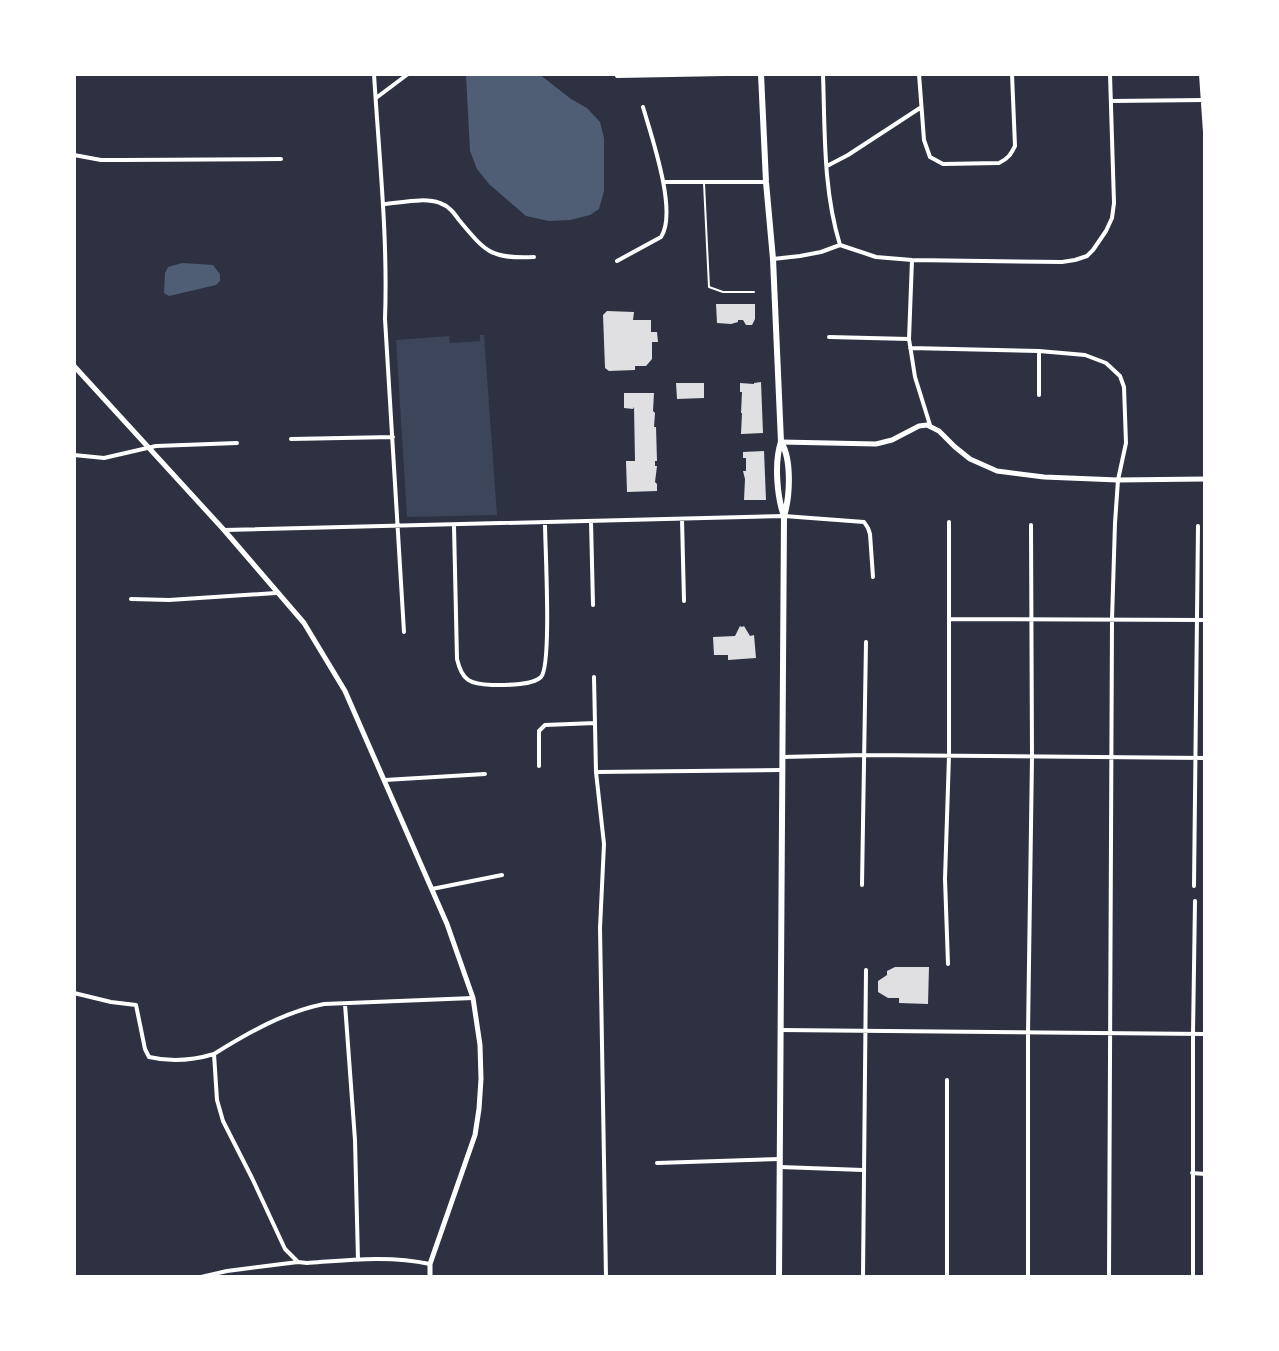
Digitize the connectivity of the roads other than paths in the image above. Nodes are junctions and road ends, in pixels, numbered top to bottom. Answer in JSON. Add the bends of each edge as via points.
{"nodes":[{"id":1,"x":374,"y":74,"type":"edge"},
{"id":2,"x":408,"y":74,"type":"edge"},
{"id":3,"x":725,"y":74,"type":"edge"},
{"id":4,"x":761,"y":74,"type":"edge"},
{"id":5,"x":823,"y":74,"type":"edge"},
{"id":6,"x":919,"y":74,"type":"edge"},
{"id":7,"x":1012,"y":74,"type":"edge"},
{"id":8,"x":1110,"y":74,"type":"edge"},
{"id":9,"x":1201,"y":74,"type":"edge"},
{"id":10,"x":617,"y":75,"type":"edge"},
{"id":11,"x":376,"y":98,"type":"junction"},
{"id":12,"x":1204,"y":100,"type":"edge"},
{"id":13,"x":1111,"y":101,"type":"junction"},
{"id":14,"x":643,"y":107,"type":"dead end"},
{"id":15,"x":920,"y":108,"type":"junction"},
{"id":16,"x":1205,"y":132,"type":"edge"},
{"id":17,"x":74,"y":155,"type":"edge"},
{"id":18,"x":281,"y":159,"type":"dead end"},
{"id":19,"x":827,"y":166,"type":"junction"},
{"id":20,"x":664,"y":182,"type":"junction"},
{"id":21,"x":704,"y":182,"type":"junction"},
{"id":22,"x":766,"y":182,"type":"junction"},
{"id":23,"x":383,"y":204,"type":"junction"},
{"id":24,"x":840,"y":245,"type":"junction"},
{"id":25,"x":534,"y":257,"type":"dead end"},
{"id":26,"x":773,"y":259,"type":"junction"},
{"id":27,"x":912,"y":260,"type":"junction"},
{"id":28,"x":617,"y":261,"type":"dead end"},
{"id":29,"x":754,"y":292,"type":"dead end"},
{"id":30,"x":829,"y":337,"type":"dead end"},
{"id":31,"x":909,"y":339,"type":"junction"},
{"id":32,"x":910,"y":348,"type":"junction"},
{"id":33,"x":1039,"y":351,"type":"junction"},
{"id":34,"x":74,"y":366,"type":"edge"},
{"id":35,"x":1039,"y":395,"type":"dead end"},
{"id":36,"x":930,"y":425,"type":"junction"},
{"id":37,"x":393,"y":437,"type":"junction"},
{"id":38,"x":291,"y":439,"type":"dead end"},
{"id":39,"x":781,"y":442,"type":"junction"},
{"id":40,"x":237,"y":443,"type":"dead end"},
{"id":41,"x":147,"y":448,"type":"junction"},
{"id":42,"x":74,"y":455,"type":"edge"},
{"id":43,"x":1205,"y":479,"type":"edge"},
{"id":44,"x":1118,"y":480,"type":"junction"},
{"id":45,"x":784,"y":516,"type":"junction"},
{"id":46,"x":682,"y":519,"type":"junction"},
{"id":47,"x":591,"y":521,"type":"junction"},
{"id":48,"x":949,"y":522,"type":"dead end"},
{"id":49,"x":545,"y":523,"type":"junction"},
{"id":50,"x":1031,"y":525,"type":"dead end"},
{"id":51,"x":398,"y":526,"type":"junction"},
{"id":52,"x":454,"y":526,"type":"junction"},
{"id":53,"x":1198,"y":526,"type":"dead end"},
{"id":54,"x":224,"y":530,"type":"junction"},
{"id":55,"x":873,"y":577,"type":"dead end"},
{"id":56,"x":279,"y":592,"type":"junction"},
{"id":57,"x":131,"y":599,"type":"dead end"},
{"id":58,"x":684,"y":601,"type":"dead end"},
{"id":59,"x":593,"y":605,"type":"dead end"},
{"id":60,"x":949,"y":619,"type":"junction"},
{"id":61,"x":1032,"y":619,"type":"junction"},
{"id":62,"x":1197,"y":619,"type":"junction"},
{"id":63,"x":1112,"y":620,"type":"junction"},
{"id":64,"x":1205,"y":620,"type":"edge"},
{"id":65,"x":404,"y":632,"type":"dead end"},
{"id":66,"x":866,"y":642,"type":"dead end"},
{"id":67,"x":594,"y":677,"type":"dead end"},
{"id":68,"x":595,"y":723,"type":"junction"},
{"id":69,"x":865,"y":755,"type":"junction"},
{"id":70,"x":949,"y":756,"type":"junction"},
{"id":71,"x":782,"y":757,"type":"junction"},
{"id":72,"x":1032,"y":757,"type":"junction"},
{"id":73,"x":1112,"y":757,"type":"junction"},
{"id":74,"x":1195,"y":758,"type":"junction"},
{"id":75,"x":1205,"y":758,"type":"edge"},
{"id":76,"x":539,"y":766,"type":"dead end"},
{"id":77,"x":781,"y":770,"type":"junction"},
{"id":78,"x":596,"y":772,"type":"junction"},
{"id":79,"x":485,"y":774,"type":"dead end"},
{"id":80,"x":385,"y":780,"type":"junction"},
{"id":81,"x":502,"y":875,"type":"dead end"},
{"id":82,"x":862,"y":885,"type":"dead end"},
{"id":83,"x":1194,"y":886,"type":"dead end"},
{"id":84,"x":432,"y":889,"type":"junction"},
{"id":85,"x":1195,"y":901,"type":"dead end"},
{"id":86,"x":948,"y":964,"type":"dead end"},
{"id":87,"x":866,"y":970,"type":"dead end"},
{"id":88,"x":74,"y":993,"type":"edge"},
{"id":89,"x":473,"y":998,"type":"junction"},
{"id":90,"x":345,"y":1004,"type":"junction"},
{"id":91,"x":780,"y":1030,"type":"junction"},
{"id":92,"x":864,"y":1031,"type":"junction"},
{"id":93,"x":1028,"y":1033,"type":"junction"},
{"id":94,"x":1110,"y":1033,"type":"junction"},
{"id":95,"x":1193,"y":1034,"type":"junction"},
{"id":96,"x":1205,"y":1034,"type":"edge"},
{"id":97,"x":214,"y":1054,"type":"junction"},
{"id":98,"x":947,"y":1080,"type":"dead end"},
{"id":99,"x":780,"y":1159,"type":"junction"},
{"id":100,"x":657,"y":1163,"type":"dead end"},
{"id":101,"x":780,"y":1167,"type":"junction"},
{"id":102,"x":863,"y":1170,"type":"junction"},
{"id":103,"x":1192,"y":1173,"type":"junction"},
{"id":104,"x":1205,"y":1174,"type":"edge"},
{"id":105,"x":358,"y":1260,"type":"junction"},
{"id":106,"x":298,"y":1262,"type":"junction"},
{"id":107,"x":430,"y":1264,"type":"junction"},
{"id":108,"x":201,"y":1277,"type":"edge"},
{"id":109,"x":430,"y":1277,"type":"edge"},
{"id":110,"x":606,"y":1277,"type":"edge"},
{"id":111,"x":779,"y":1277,"type":"edge"},
{"id":112,"x":863,"y":1277,"type":"edge"},
{"id":113,"x":947,"y":1277,"type":"edge"},
{"id":114,"x":1028,"y":1277,"type":"edge"},
{"id":115,"x":1109,"y":1277,"type":"edge"},
{"id":116,"x":1193,"y":1277,"type":"edge"}],
"edges":[{"from":1,"to":11,"type":"street"},
{"from":2,"to":11,"type":"street"},
{"from":3,"to":10,"type":"street"},
{"from":4,"to":22,"type":"main road"},
{"from":5,"to":19,"type":"street"},
{"from":6,"to":15,"type":"street"},
{"from":7,"to":15,"type":"street","via":[[1015,146],[1006,159],[943,164],[930,157]]},
{"from":8,"to":13,"type":"street"},
{"from":9,"to":12,"type":"street"},
{"from":11,"to":23,"type":"street"},
{"from":12,"to":13,"type":"street"},
{"from":12,"to":16,"type":"street"},
{"from":13,"to":27,"type":"street","via":[[1112,218],[1087,256],[1062,262]]},
{"from":14,"to":20,"type":"street"},
{"from":15,"to":19,"type":"street"},
{"from":17,"to":18,"type":"street","via":[[101,160]]},
{"from":19,"to":24,"type":"street","via":[[831,217]]},
{"from":20,"to":21,"type":"street"},
{"from":20,"to":28,"type":"street","via":[[664,232]]},
{"from":21,"to":22,"type":"street"},
{"from":21,"to":29,"type":"lane","via":[[709,287]]},
{"from":22,"to":26,"type":"main road"},
{"from":23,"to":25,"type":"street","via":[[439,202],[487,251],[509,258]]},
{"from":23,"to":37,"type":"street"},
{"from":24,"to":26,"type":"street"},
{"from":24,"to":27,"type":"street","via":[[876,257]]},
{"from":26,"to":39,"type":"main road"},
{"from":27,"to":31,"type":"street"},
{"from":30,"to":31,"type":"street"},
{"from":31,"to":32,"type":"street"},
{"from":32,"to":33,"type":"street"},
{"from":32,"to":36,"type":"street"},
{"from":33,"to":35,"type":"street"},
{"from":33,"to":44,"type":"street","via":[[1097,358],[1120,376],[1126,443]]},
{"from":34,"to":41,"type":"street"},
{"from":36,"to":39,"type":"street","via":[[876,444]]},
{"from":36,"to":44,"type":"street","via":[[962,453],[997,471]]},
{"from":37,"to":38,"type":"street"},
{"from":37,"to":51,"type":"street"},
{"from":39,"to":45,"type":"main road","via":[[789,501]]},
{"from":40,"to":41,"type":"street"},
{"from":41,"to":42,"type":"street","via":[[104,458]]},
{"from":41,"to":54,"type":"street"},
{"from":43,"to":44,"type":"street"},
{"from":44,"to":63,"type":"street"},
{"from":45,"to":46,"type":"street"},
{"from":45,"to":55,"type":"street","via":[[864,522]]},
{"from":45,"to":71,"type":"main road"},
{"from":46,"to":47,"type":"street"},
{"from":46,"to":58,"type":"street"},
{"from":47,"to":49,"type":"street"},
{"from":47,"to":59,"type":"street"},
{"from":48,"to":60,"type":"street"},
{"from":49,"to":52,"type":"street"},
{"from":49,"to":52,"type":"street","via":[[546,659],[541,677],[523,684],[478,684],[460,670]]},
{"from":50,"to":61,"type":"street"},
{"from":51,"to":52,"type":"street"},
{"from":51,"to":54,"type":"street"},
{"from":51,"to":65,"type":"street"},
{"from":53,"to":62,"type":"street"},
{"from":54,"to":56,"type":"street"},
{"from":56,"to":57,"type":"street"},
{"from":56,"to":80,"type":"street","via":[[339,679]]},
{"from":60,"to":61,"type":"street"},
{"from":60,"to":70,"type":"street"},
{"from":61,"to":63,"type":"street"},
{"from":61,"to":72,"type":"street"},
{"from":62,"to":63,"type":"street"},
{"from":62,"to":64,"type":"street"},
{"from":62,"to":74,"type":"street"},
{"from":63,"to":73,"type":"street"},
{"from":66,"to":69,"type":"street"},
{"from":67,"to":68,"type":"street"},
{"from":68,"to":76,"type":"street","via":[[542,726]]},
{"from":68,"to":78,"type":"street"},
{"from":69,"to":70,"type":"street"},
{"from":69,"to":71,"type":"street"},
{"from":69,"to":82,"type":"street"},
{"from":70,"to":72,"type":"street"},
{"from":70,"to":86,"type":"street"},
{"from":71,"to":77,"type":"main road"},
{"from":72,"to":73,"type":"street"},
{"from":72,"to":93,"type":"street"},
{"from":73,"to":74,"type":"street"},
{"from":73,"to":94,"type":"street"},
{"from":74,"to":75,"type":"street"},
{"from":74,"to":83,"type":"street"},
{"from":77,"to":78,"type":"street"},
{"from":77,"to":91,"type":"main road"},
{"from":78,"to":110,"type":"street","via":[[604,844],[600,928]]},
{"from":79,"to":80,"type":"street"},
{"from":80,"to":84,"type":"street"},
{"from":81,"to":84,"type":"street"},
{"from":84,"to":89,"type":"street"},
{"from":85,"to":95,"type":"street"},
{"from":87,"to":92,"type":"street"},
{"from":88,"to":97,"type":"street","via":[[136,1005],[149,1057]]},
{"from":89,"to":90,"type":"street"},
{"from":89,"to":107,"type":"street","via":[[481,1079],[475,1135]]},
{"from":90,"to":97,"type":"street","via":[[286,1014]]},
{"from":90,"to":105,"type":"street"},
{"from":91,"to":92,"type":"street"},
{"from":91,"to":99,"type":"main road"},
{"from":92,"to":93,"type":"street"},
{"from":92,"to":102,"type":"street"},
{"from":93,"to":94,"type":"street"},
{"from":93,"to":114,"type":"street"},
{"from":94,"to":95,"type":"street"},
{"from":94,"to":115,"type":"street"},
{"from":95,"to":96,"type":"street"},
{"from":95,"to":103,"type":"street"},
{"from":97,"to":106,"type":"street","via":[[223,1121],[285,1249]]},
{"from":98,"to":113,"type":"street"},
{"from":99,"to":100,"type":"street"},
{"from":99,"to":101,"type":"main road"},
{"from":101,"to":102,"type":"street"},
{"from":101,"to":111,"type":"main road"},
{"from":102,"to":112,"type":"street"},
{"from":103,"to":104,"type":"street"},
{"from":103,"to":116,"type":"street"},
{"from":105,"to":106,"type":"street"},
{"from":105,"to":107,"type":"street"},
{"from":106,"to":108,"type":"street"},
{"from":107,"to":109,"type":"street"}]}
